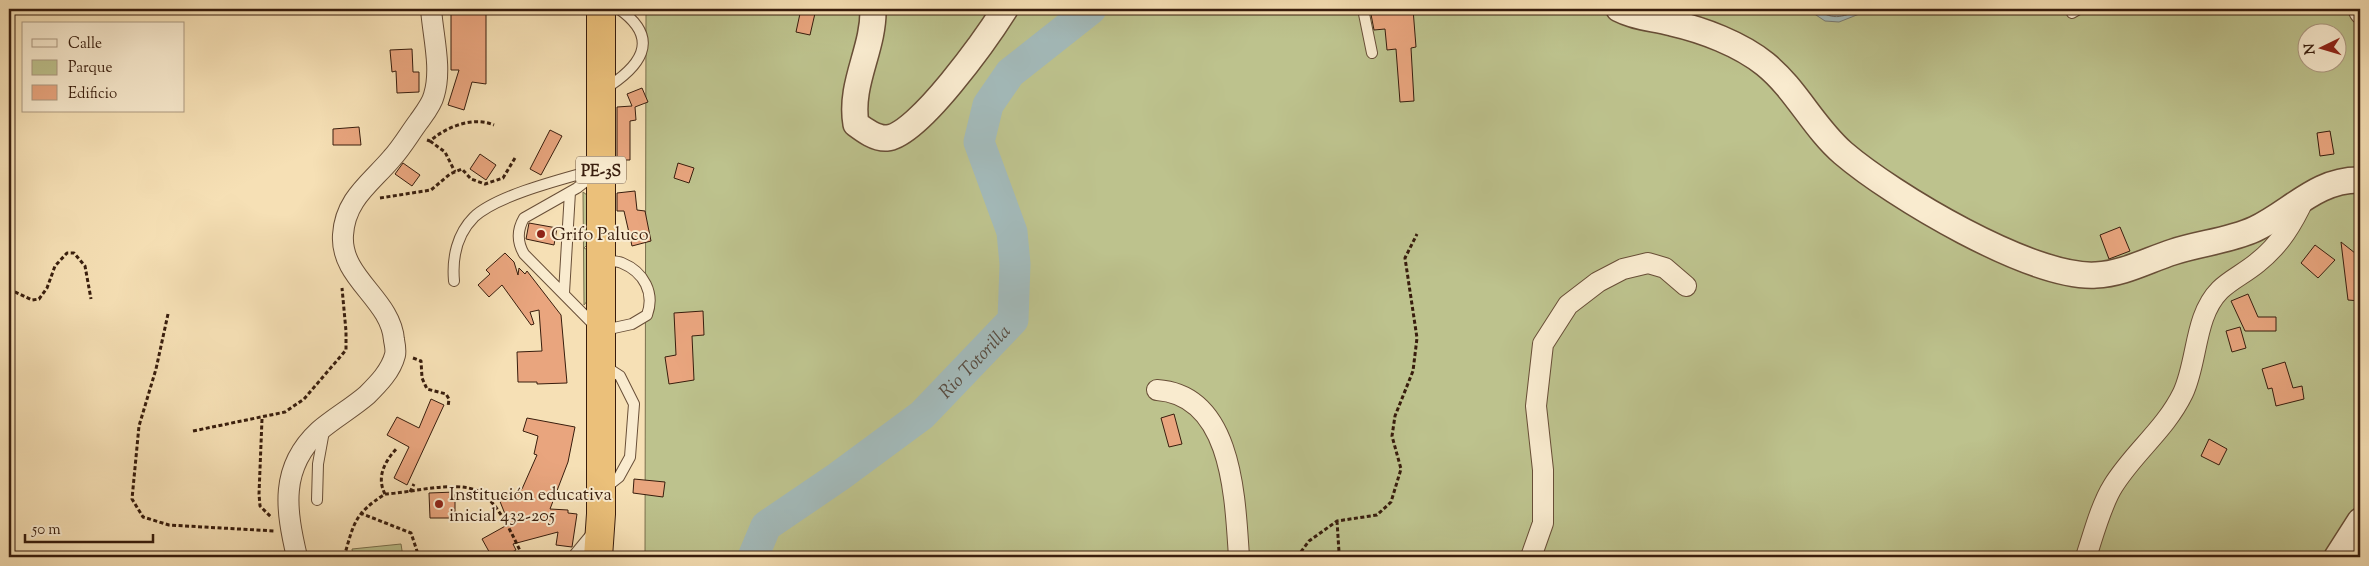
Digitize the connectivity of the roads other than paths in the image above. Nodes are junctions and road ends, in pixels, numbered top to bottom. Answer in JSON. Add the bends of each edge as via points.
{"nodes":[{"id":1,"x":431,"y":9,"type":"edge"},
{"id":2,"x":601,"y":9,"type":"edge"},
{"id":3,"x":619,"y":9,"type":"edge"},
{"id":4,"x":873,"y":9,"type":"edge"},
{"id":5,"x":1005,"y":9,"type":"edge"},
{"id":6,"x":1363,"y":9,"type":"edge"},
{"id":7,"x":1620,"y":9,"type":"edge"},
{"id":8,"x":2358,"y":9,"type":"edge"},
{"id":9,"x":2360,"y":13,"type":"edge"},
{"id":10,"x":1372,"y":54,"type":"dead end"},
{"id":11,"x":600,"y":92,"type":"junction"},
{"id":12,"x":601,"y":168,"type":"junction"},
{"id":13,"x":2360,"y":180,"type":"edge"},
{"id":14,"x":570,"y":192,"type":"junction"},
{"id":15,"x":2305,"y":197,"type":"junction"},
{"id":16,"x":601,"y":260,"type":"junction"},
{"id":17,"x":454,"y":281,"type":"dead end"},
{"id":18,"x":1686,"y":286,"type":"dead end"},
{"id":19,"x":564,"y":294,"type":"junction"},
{"id":20,"x":600,"y":331,"type":"junction"},
{"id":21,"x":1156,"y":390,"type":"dead end"},
{"id":22,"x":324,"y":427,"type":"junction"},
{"id":23,"x":317,"y":500,"type":"dead end"},
{"id":24,"x":2360,"y":521,"type":"edge"},
{"id":25,"x":598,"y":546,"type":"edge"},
{"id":26,"x":297,"y":557,"type":"edge"},
{"id":27,"x":579,"y":557,"type":"edge"},
{"id":28,"x":1239,"y":557,"type":"edge"},
{"id":29,"x":1531,"y":557,"type":"edge"},
{"id":30,"x":2086,"y":557,"type":"edge"},
{"id":31,"x":2337,"y":557,"type":"edge"}],
"edges":[{"from":1,"to":22,"type":"street","via":[[437,80],[434,97],[393,157],[359,191],[349,209],[343,233],[343,250],[357,278],[381,306],[393,328],[396,354],[389,370],[374,389]]},
{"from":2,"to":11,"type":"highway","number":"PE-3S"},
{"from":3,"to":11,"type":"lane","via":[[633,18],[641,33],[640,58],[631,71]]},
{"from":4,"to":5,"type":"street","via":[[873,26],[853,109],[856,124],[867,132],[886,138],[899,134],[920,118],[988,36]]},
{"from":6,"to":10,"type":"lane"},
{"from":7,"to":15,"type":"street","via":[[1672,23],[1738,47],[1765,64],[1829,139],[1874,177],[1973,236],[2044,266],[2096,276],[2114,272],[2175,251],[2242,235]]},
{"from":8,"to":9,"type":"street"},
{"from":11,"to":12,"type":"highway","number":"PE-3S"},
{"from":12,"to":14,"type":"lane"},
{"from":12,"to":16,"type":"highway","number":"PE-3S"},
{"from":12,"to":17,"type":"lane","via":[[528,190],[484,209],[473,218],[459,240],[453,267]]},
{"from":13,"to":15,"type":"street","via":[[2332,183]]},
{"from":14,"to":19,"type":"lane"},
{"from":14,"to":19,"type":"lane","via":[[524,218],[518,238],[524,254]]},
{"from":15,"to":30,"type":"street","via":[[2291,226],[2273,249],[2220,290],[2210,305],[2200,328],[2196,356],[2184,390],[2170,418],[2112,487]]},
{"from":16,"to":20,"type":"highway","number":"PE-3S"},
{"from":16,"to":20,"type":"lane","via":[[622,262],[637,272],[650,289],[651,297],[647,315],[632,324]]},
{"from":18,"to":29,"type":"street","via":[[1665,268],[1648,263],[1623,269],[1598,282],[1568,305],[1543,344],[1536,406],[1543,470],[1543,523]]},
{"from":19,"to":20,"type":"lane"},
{"from":20,"to":25,"type":"highway","number":"PE-3S"},
{"from":21,"to":28,"type":"street","via":[[1171,391],[1187,398],[1202,410],[1221,440],[1231,483]]},
{"from":22,"to":23,"type":"lane"},
{"from":22,"to":26,"type":"street","via":[[303,448],[292,469],[287,498]]},
{"from":24,"to":31,"type":"street"},
{"from":25,"to":27,"type":"street"}]}
